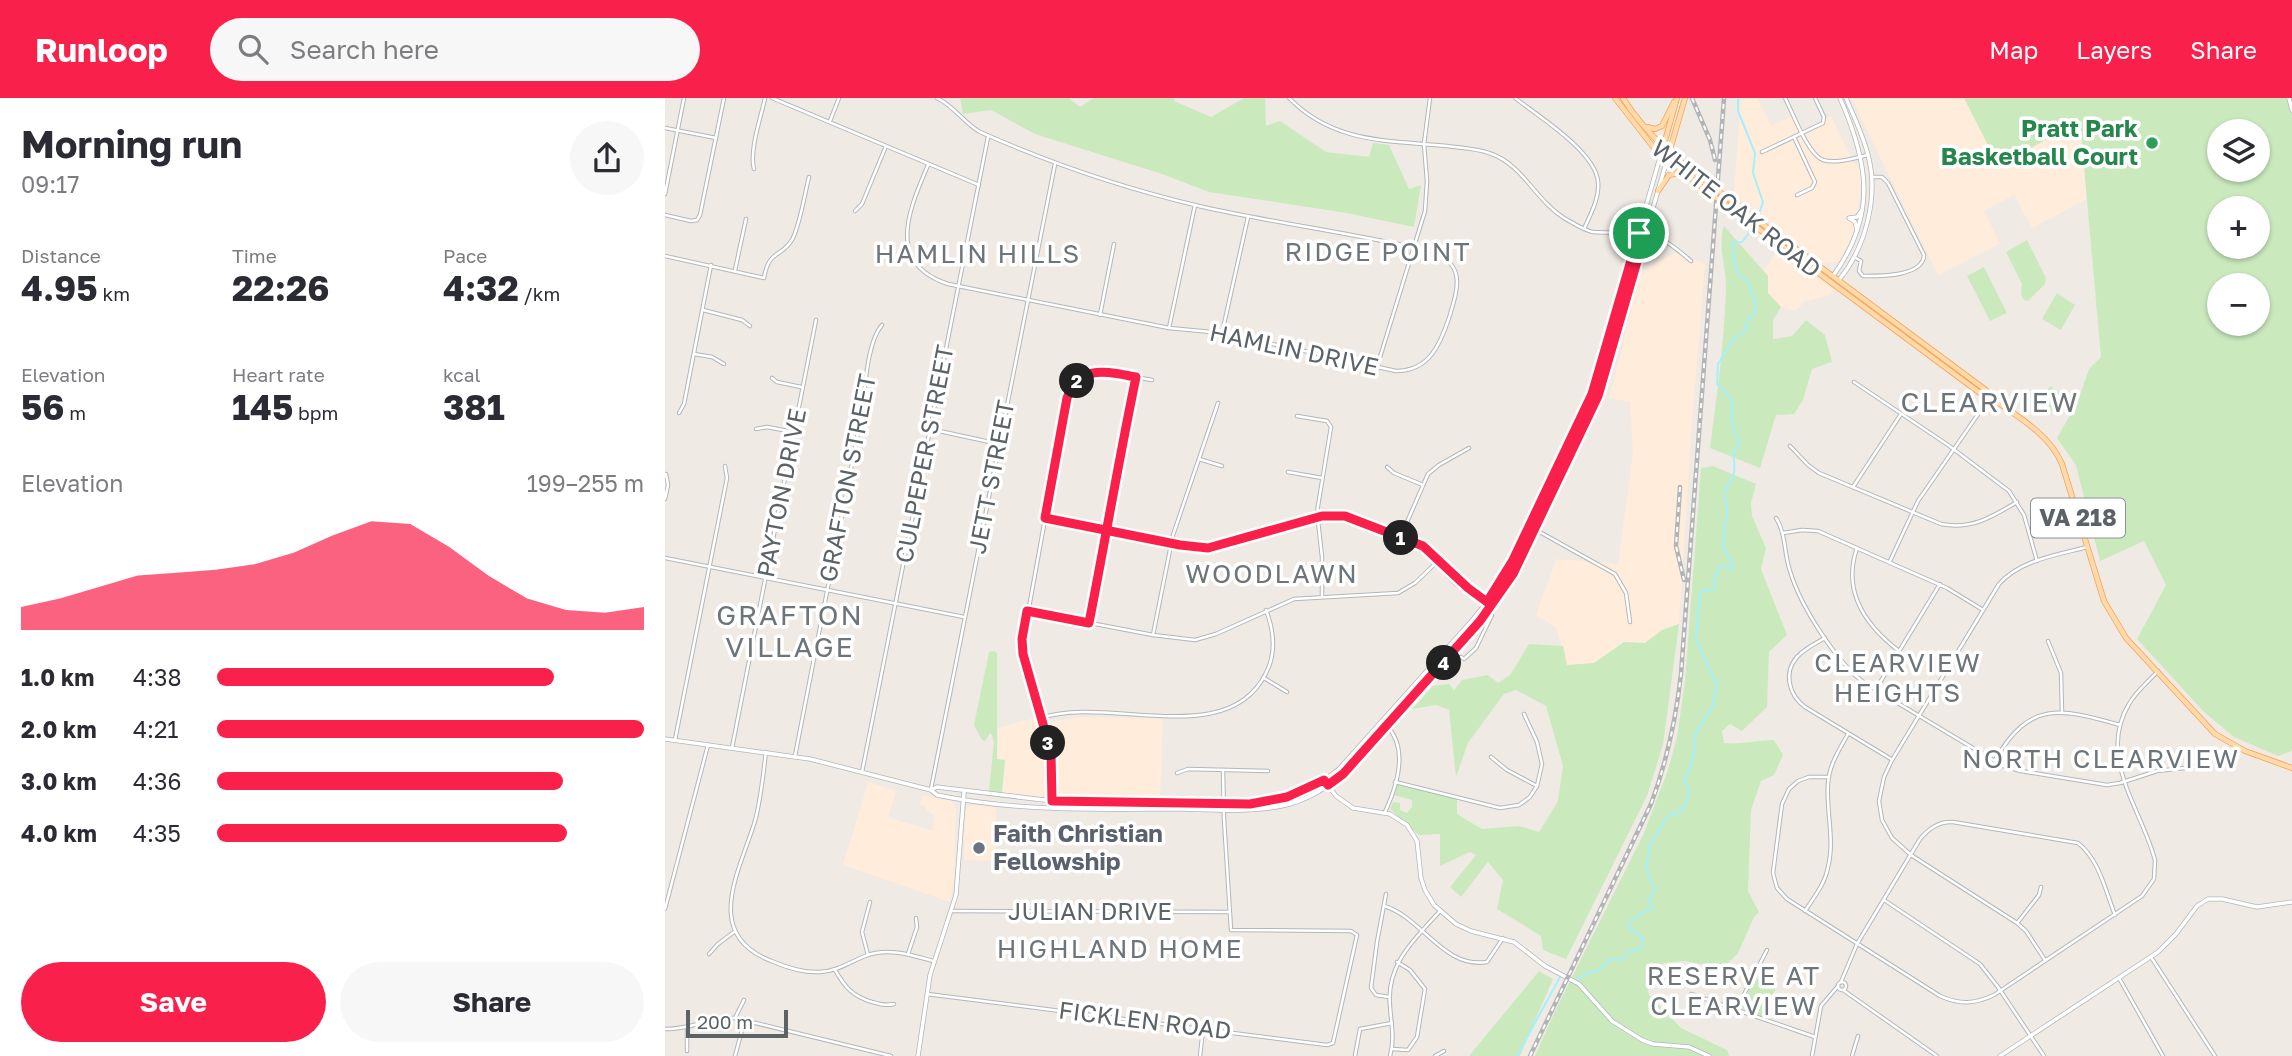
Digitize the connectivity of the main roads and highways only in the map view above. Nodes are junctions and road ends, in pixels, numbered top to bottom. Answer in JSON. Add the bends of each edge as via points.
{"nodes":[{"id":1,"x":1615,"y":98,"type":"edge"},
{"id":2,"x":1623,"y":98,"type":"edge"},
{"id":3,"x":1677,"y":98,"type":"edge"},
{"id":4,"x":1840,"y":98,"type":"edge"},
{"id":5,"x":1846,"y":98,"type":"edge"},
{"id":6,"x":2289,"y":98,"type":"edge"},
{"id":7,"x":1684,"y":100,"type":"edge"},
{"id":8,"x":2292,"y":110,"type":"edge"},
{"id":9,"x":1642,"y":124,"type":"junction"},
{"id":10,"x":1663,"y":146,"type":"junction"},
{"id":11,"x":1669,"y":152,"type":"junction"},
{"id":12,"x":1661,"y":154,"type":"junction"},
{"id":13,"x":1667,"y":160,"type":"junction"},
{"id":14,"x":1684,"y":174,"type":"junction"},
{"id":15,"x":1658,"y":191,"type":"junction"},
{"id":16,"x":1863,"y":207,"type":"junction"},
{"id":17,"x":1857,"y":236,"type":"junction"},
{"id":18,"x":1836,"y":278,"type":"junction"},
{"id":19,"x":1832,"y":284,"type":"junction"},
{"id":20,"x":1990,"y":397,"type":"junction"},
{"id":21,"x":665,"y":739,"type":"edge"},
{"id":22,"x":2292,"y":768,"type":"edge"},
{"id":23,"x":1324,"y":780,"type":"junction"},
{"id":24,"x":1328,"y":785,"type":"junction"},
{"id":25,"x":931,"y":790,"type":"junction"},
{"id":26,"x":964,"y":792,"type":"junction"},
{"id":27,"x":963,"y":800,"type":"junction"},
{"id":28,"x":2292,"y":902,"type":"edge"},
{"id":29,"x":918,"y":1056,"type":"edge"},
{"id":30,"x":1709,"y":1056,"type":"edge"},
{"id":31,"x":2000,"y":1056,"type":"edge"}],
"edges":[{"from":1,"to":12,"type":"main road","name":"WHITE OAK ROAD","number":"VA 218"},
{"from":2,"to":9,"type":"main road","name":"WHITE OAK ROAD","number":"VA 218"},
{"from":3,"to":9,"type":"main road","via":[[1662,126],[1652,129]]},
{"from":3,"to":10,"type":"main road"},
{"from":4,"to":16,"type":"main road","via":[[1861,156]]},
{"from":5,"to":18,"type":"main road","via":[[1872,177],[1867,222],[1853,257]]},
{"from":6,"to":8,"type":"main road"},
{"from":7,"to":11,"type":"main road"},
{"from":9,"to":10,"type":"main road","name":"WHITE OAK ROAD","number":"VA 218"},
{"from":10,"to":11,"type":"main road","name":"WHITE OAK ROAD","number":"VA 218"},
{"from":10,"to":12,"type":"main road"},
{"from":11,"to":13,"type":"main road"},
{"from":11,"to":18,"type":"main road","name":"WHITE OAK ROAD","number":"VA 218","bridge":true},
{"from":12,"to":13,"type":"main road","name":"WHITE OAK ROAD","number":"VA 218"},
{"from":12,"to":23,"type":"main road","via":[[1592,394],[1509,567],[1485,604],[1353,756]]},
{"from":13,"to":14,"type":"main road","name":"WHITE OAK ROAD","number":"VA 218"},
{"from":13,"to":15,"type":"main road"},
{"from":14,"to":15,"type":"main road","via":[[1669,175]]},
{"from":14,"to":19,"type":"main road","name":"WHITE OAK ROAD","number":"VA 218","bridge":true},
{"from":15,"to":24,"type":"main road","via":[[1598,396],[1509,580],[1490,609],[1353,765]]},
{"from":16,"to":17,"type":"main road"},
{"from":16,"to":17,"type":"main road","via":[[1857,217],[1849,218],[1856,224]]},
{"from":17,"to":18,"type":"main road"},
{"from":18,"to":19,"type":"main road"},
{"from":18,"to":20,"type":"main road","number":"VA 218"},
{"from":19,"to":20,"type":"main road","number":"VA 218"},
{"from":20,"to":22,"type":"main road","number":"VA 218","via":[[2055,450],[2104,601],[2133,648],[2215,734]]},
{"from":21,"to":25,"type":"main road","via":[[795,756]]},
{"from":23,"to":24,"type":"main road"},
{"from":23,"to":26,"type":"main road","via":[[1298,794],[1250,804],[1052,801]]},
{"from":24,"to":27,"type":"main road","via":[[1280,806],[1224,809],[1051,808]]},
{"from":24,"to":30,"type":"main road","via":[[1353,808],[1402,821],[1414,835],[1422,883],[1440,911],[1464,929],[1514,942],[1579,984],[1605,1015],[1632,1035]]},
{"from":25,"to":26,"type":"main road"},
{"from":25,"to":27,"type":"main road"},
{"from":26,"to":27,"type":"main road"},
{"from":27,"to":29,"type":"main road","via":[[958,881],[933,961]]},
{"from":28,"to":31,"type":"main road","via":[[2257,907],[2208,899],[2151,957]]}]}
